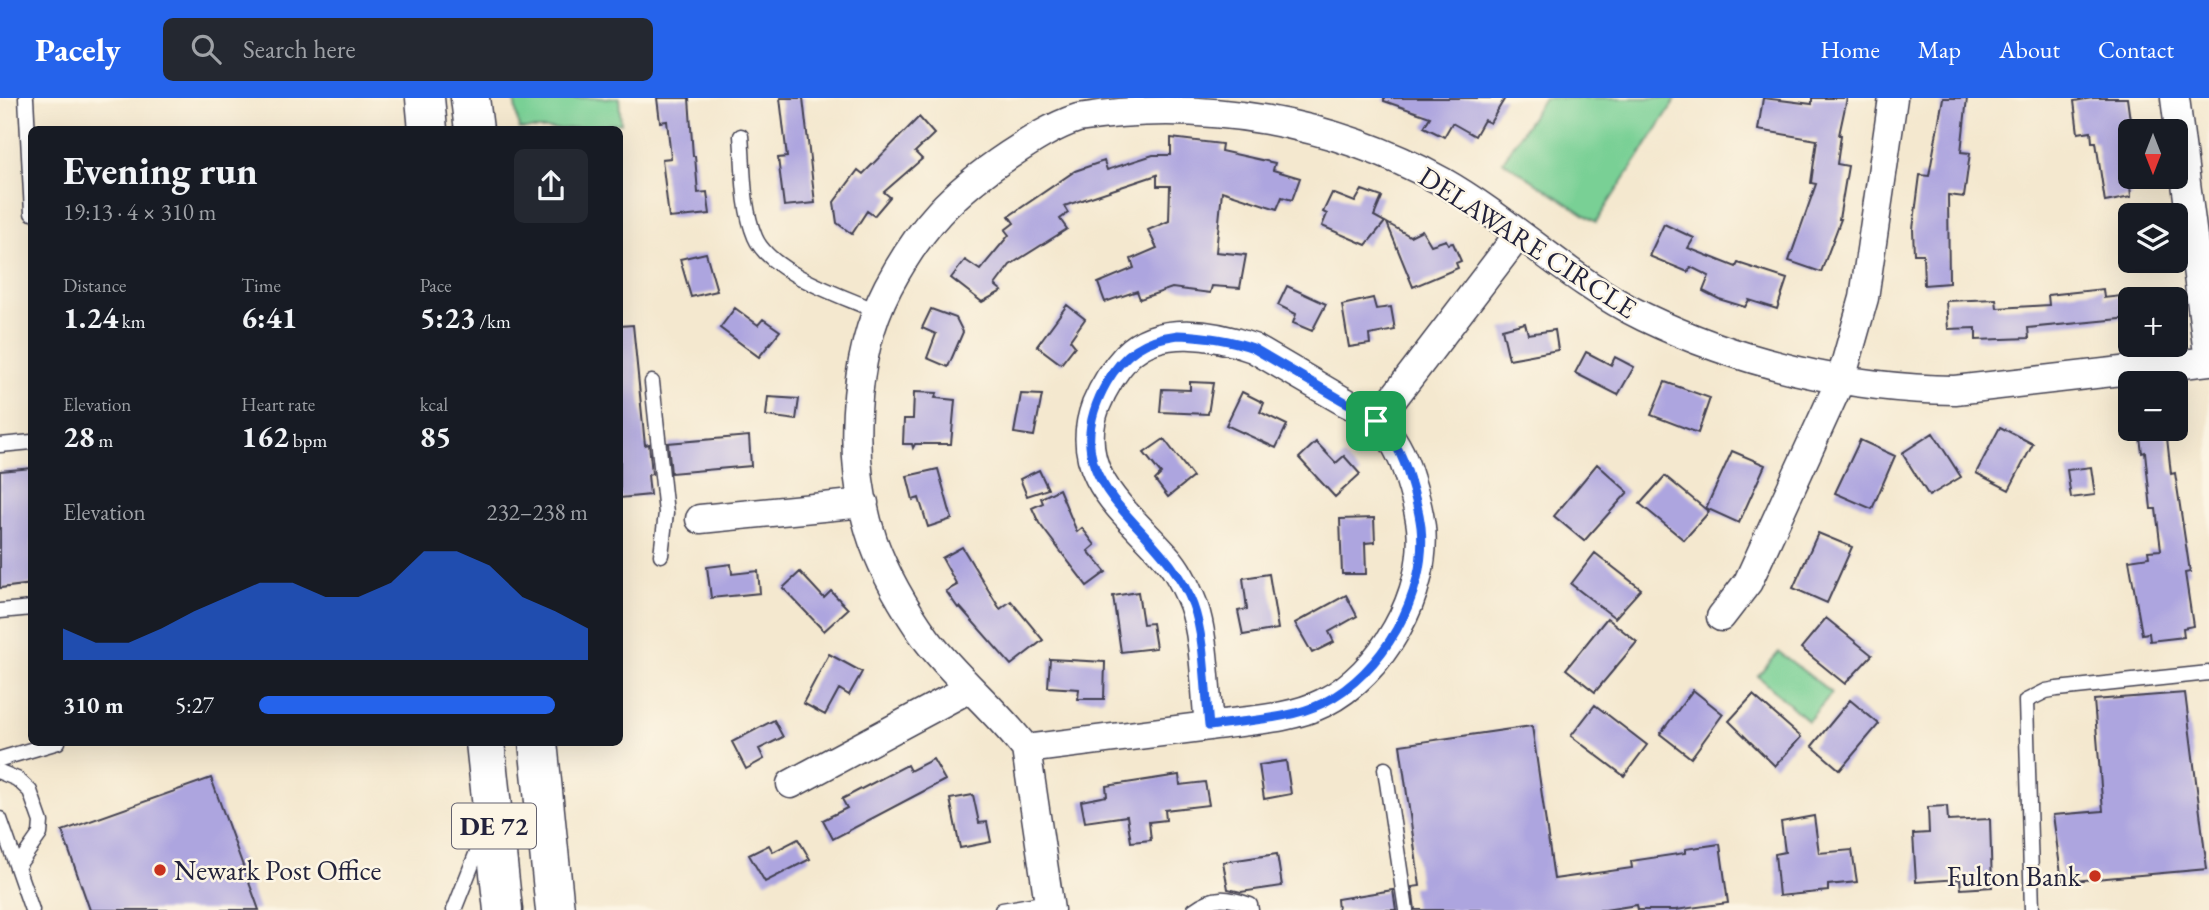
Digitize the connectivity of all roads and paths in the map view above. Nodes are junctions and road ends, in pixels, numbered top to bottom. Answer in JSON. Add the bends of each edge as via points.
{"nodes":[{"id":1,"x":26,"y":98,"type":"edge"},
{"id":2,"x":413,"y":98,"type":"edge"},
{"id":3,"x":425,"y":98,"type":"edge"},
{"id":4,"x":470,"y":98,"type":"edge"},
{"id":5,"x":1893,"y":98,"type":"edge"},
{"id":6,"x":2175,"y":98,"type":"edge"},
{"id":7,"x":425,"y":126,"type":"edge"},
{"id":8,"x":427,"y":126,"type":"edge"},
{"id":9,"x":474,"y":126,"type":"edge"},
{"id":10,"x":28,"y":132,"type":"edge"},
{"id":11,"x":741,"y":136,"type":"dead end"},
{"id":12,"x":1519,"y":233,"type":"junction"},
{"id":13,"x":876,"y":311,"type":"junction"},
{"id":14,"x":2209,"y":361,"type":"edge"},
{"id":15,"x":1841,"y":379,"type":"junction"},
{"id":16,"x":652,"y":382,"type":"dead end"},
{"id":17,"x":1376,"y":421,"type":"junction"},
{"id":18,"x":28,"y":442,"type":"edge"},
{"id":19,"x":0,"y":445,"type":"edge"},
{"id":20,"x":863,"y":503,"type":"junction"},
{"id":21,"x":700,"y":519,"type":"dead end"},
{"id":22,"x":661,"y":555,"type":"dead end"},
{"id":23,"x":28,"y":608,"type":"edge"},
{"id":24,"x":0,"y":611,"type":"edge"},
{"id":25,"x":1721,"y":617,"type":"dead end"},
{"id":26,"x":2209,"y":673,"type":"edge"},
{"id":27,"x":968,"y":688,"type":"junction"},
{"id":28,"x":1209,"y":726,"type":"junction"},
{"id":29,"x":44,"y":746,"type":"edge"},
{"id":30,"x":485,"y":746,"type":"edge"},
{"id":31,"x":538,"y":746,"type":"edge"},
{"id":32,"x":1026,"y":749,"type":"junction"},
{"id":33,"x":0,"y":759,"type":"edge"},
{"id":34,"x":1385,"y":769,"type":"dead end"},
{"id":35,"x":0,"y":772,"type":"edge"},
{"id":36,"x":791,"y":784,"type":"dead end"},
{"id":37,"x":493,"y":814,"type":"junction"},
{"id":38,"x":0,"y":819,"type":"edge"},
{"id":39,"x":17,"y":867,"type":"junction"},
{"id":40,"x":1049,"y":906,"type":"edge"},
{"id":41,"x":32,"y":910,"type":"edge"},
{"id":42,"x":454,"y":910,"type":"edge"},
{"id":43,"x":503,"y":910,"type":"edge"},
{"id":44,"x":555,"y":910,"type":"edge"},
{"id":45,"x":1002,"y":910,"type":"edge"},
{"id":46,"x":1194,"y":910,"type":"edge"},
{"id":47,"x":1251,"y":910,"type":"edge"},
{"id":48,"x":1406,"y":910,"type":"edge"},
{"id":49,"x":2032,"y":910,"type":"edge"}],
"edges":[{"from":1,"to":10,"type":"lane"},
{"from":2,"to":7,"type":"lane"},
{"from":3,"to":8,"type":"main road"},
{"from":4,"to":9,"type":"main road"},
{"from":5,"to":15,"type":"street","via":[[1864,298]]},
{"from":6,"to":14,"type":"street"},
{"from":11,"to":13,"type":"lane","via":[[747,204],[755,238],[769,259]]},
{"from":12,"to":13,"type":"street","name":"DELAWARE CIRCLE","via":[[1444,183],[1350,138],[1272,112],[1175,101],[1125,106],[1075,119],[1036,137],[961,189],[908,250]]},
{"from":12,"to":15,"type":"street","name":"DELAWARE CIRCLE","via":[[1597,291],[1642,316],[1735,353]]},
{"from":12,"to":17,"type":"street"},
{"from":13,"to":20,"type":"street","name":"DELAWARE CIRCLE","via":[[856,421]]},
{"from":14,"to":15,"type":"street","name":"DELAWARE CIRCLE","via":[[1955,390]]},
{"from":15,"to":25,"type":"street","via":[[1748,582]]},
{"from":16,"to":22,"type":"lane","via":[[666,513]]},
{"from":17,"to":28,"type":"street","via":[[1398,448],[1416,498],[1421,529],[1416,575],[1398,629],[1368,671],[1323,703],[1298,712]]},
{"from":17,"to":28,"type":"street","via":[[1253,348],[1205,336],[1159,337],[1136,347],[1101,393],[1091,418],[1088,446],[1094,471],[1113,499],[1169,560],[1194,605]]},
{"from":18,"to":19,"type":"lane"},
{"from":20,"to":21,"type":"street"},
{"from":20,"to":27,"type":"street","name":"DELAWARE CIRCLE","via":[[872,538],[900,601]]},
{"from":23,"to":24,"type":"lane"},
{"from":26,"to":49,"type":"lane","via":[[2057,689],[2026,701]]},
{"from":27,"to":32,"type":"street","name":"DELAWARE CIRCLE"},
{"from":27,"to":36,"type":"street"},
{"from":28,"to":32,"type":"street"},
{"from":29,"to":33,"type":"lane"},
{"from":30,"to":37,"type":"main road","number":"DE 72"},
{"from":31,"to":44,"type":"main road","number":"DE 72"},
{"from":32,"to":40,"type":"street"},
{"from":34,"to":48,"type":"lane"},
{"from":35,"to":39,"type":"lane","via":[[30,791],[41,822],[40,834]]},
{"from":37,"to":42,"type":"lane"},
{"from":37,"to":43,"type":"main road","number":"DE 72"},
{"from":38,"to":39,"type":"lane"},
{"from":39,"to":41,"type":"lane"},
{"from":40,"to":45,"type":"lane"},
{"from":46,"to":47,"type":"lane","via":[[1206,901],[1229,897],[1250,905]]}]}
